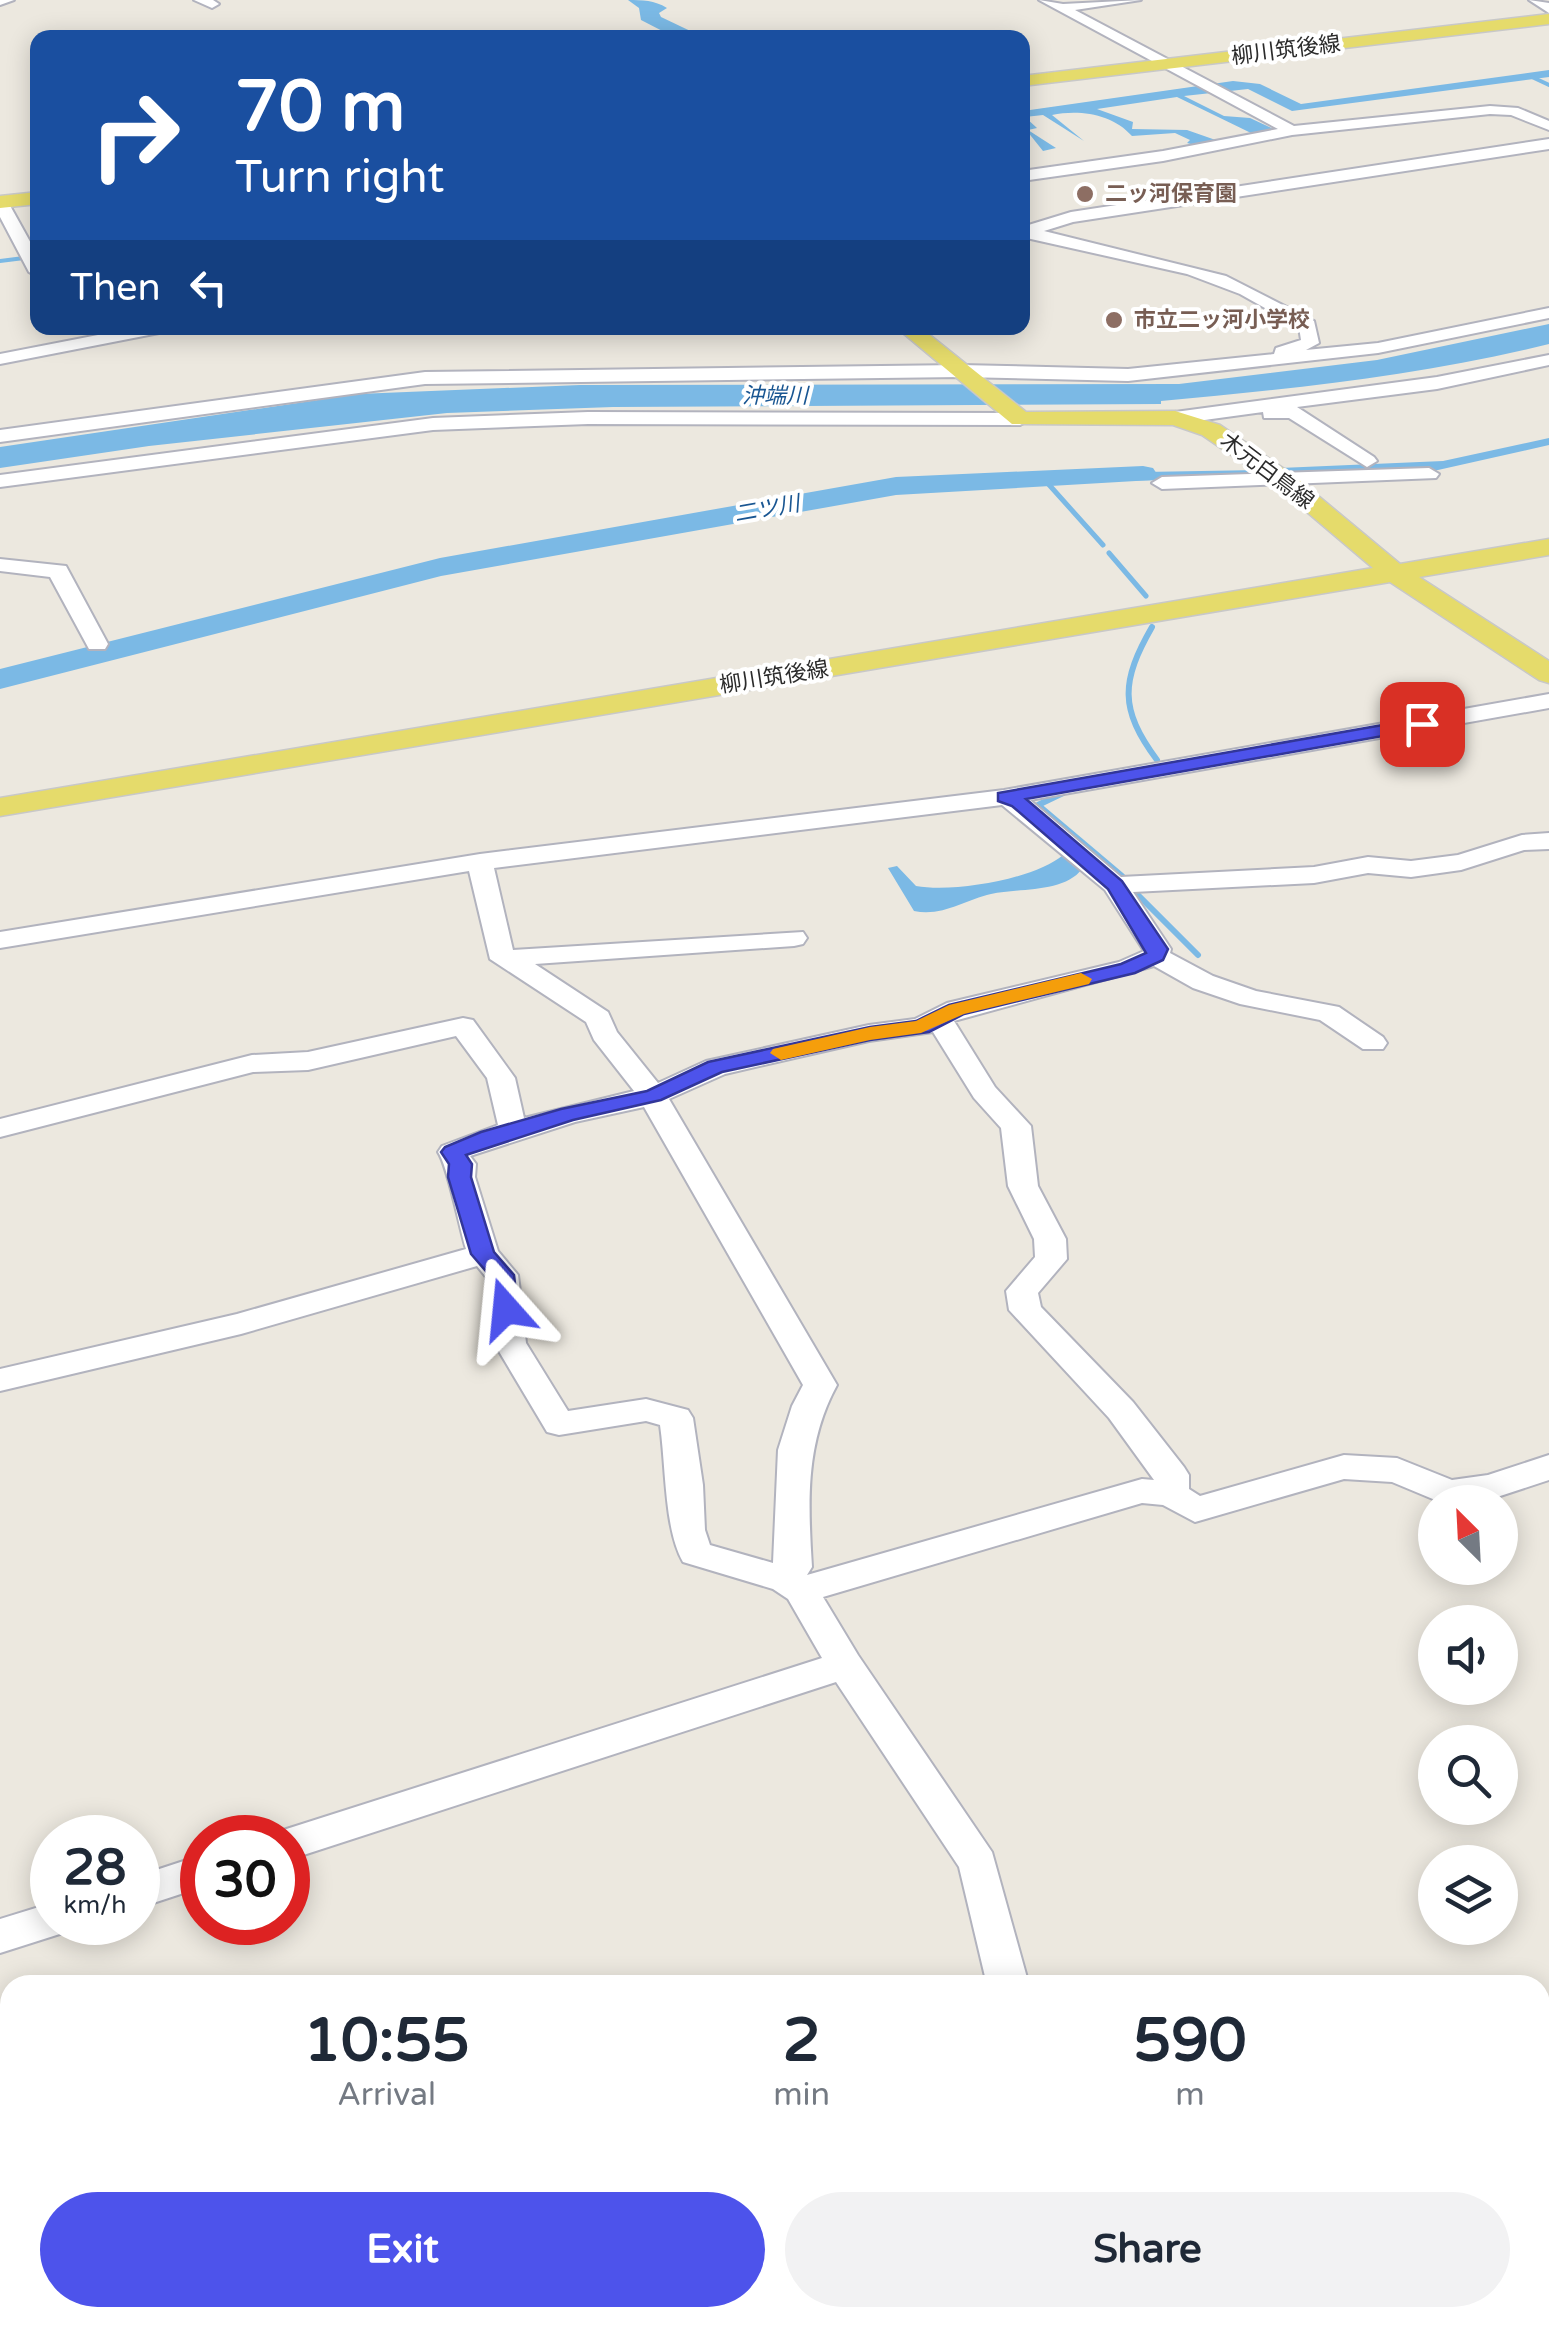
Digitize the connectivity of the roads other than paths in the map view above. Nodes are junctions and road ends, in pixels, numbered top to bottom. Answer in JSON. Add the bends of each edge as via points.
{"nodes":[{"id":1,"x":1046,"y":0,"type":"edge"},
{"id":2,"x":1134,"y":0,"type":"edge"},
{"id":3,"x":1536,"y":0,"type":"edge"},
{"id":4,"x":1061,"y":8,"type":"junction"},
{"id":5,"x":1549,"y":9,"type":"edge"},
{"id":6,"x":1549,"y":19,"type":"edge"},
{"id":7,"x":1164,"y":65,"type":"junction"},
{"id":8,"x":1030,"y":80,"type":"edge"},
{"id":9,"x":1549,"y":126,"type":"edge"},
{"id":10,"x":1292,"y":131,"type":"junction"},
{"id":11,"x":1549,"y":144,"type":"edge"},
{"id":12,"x":1030,"y":175,"type":"edge"},
{"id":13,"x":30,"y":199,"type":"edge"},
{"id":14,"x":0,"y":202,"type":"edge"},
{"id":15,"x":1033,"y":228,"type":"edge"},
{"id":16,"x":30,"y":257,"type":"edge"},
{"id":17,"x":1549,"y":313,"type":"edge"},
{"id":18,"x":89,"y":335,"type":"edge"},
{"id":19,"x":917,"y":335,"type":"edge"},
{"id":20,"x":0,"y":360,"type":"edge"},
{"id":21,"x":1549,"y":360,"type":"edge"},
{"id":22,"x":1179,"y":370,"type":"junction"},
{"id":23,"x":964,"y":374,"type":"junction"},
{"id":24,"x":1017,"y":417,"type":"junction"},
{"id":25,"x":1186,"y":421,"type":"junction"},
{"id":26,"x":0,"y":436,"type":"edge"},
{"id":27,"x":1368,"y":461,"type":"dead end"},
{"id":28,"x":1429,"y":474,"type":"dead end"},
{"id":29,"x":1278,"y":476,"type":"junction"},
{"id":30,"x":0,"y":481,"type":"edge"},
{"id":31,"x":1162,"y":482,"type":"dead end"},
{"id":32,"x":1549,"y":548,"type":"edge"},
{"id":33,"x":0,"y":566,"type":"edge"},
{"id":34,"x":1395,"y":573,"type":"junction"},
{"id":35,"x":97,"y":644,"type":"dead end"},
{"id":36,"x":1549,"y":674,"type":"edge"},
{"id":37,"x":1549,"y":701,"type":"edge"},
{"id":38,"x":1004,"y":797,"type":"junction"},
{"id":39,"x":0,"y":807,"type":"edge"},
{"id":40,"x":1549,"y":841,"type":"edge"},
{"id":41,"x":480,"y":862,"type":"junction"},
{"id":42,"x":1115,"y":885,"type":"junction"},
{"id":43,"x":794,"y":938,"type":"dead end"},
{"id":44,"x":0,"y":940,"type":"edge"},
{"id":45,"x":1156,"y":956,"type":"junction"},
{"id":46,"x":508,"y":958,"type":"junction"},
{"id":47,"x":938,"y":1018,"type":"junction"},
{"id":48,"x":1373,"y":1043,"type":"dead end"},
{"id":49,"x":653,"y":1096,"type":"junction"},
{"id":50,"x":0,"y":1128,"type":"edge"},
{"id":51,"x":518,"y":1128,"type":"junction"},
{"id":52,"x":483,"y":1254,"type":"junction"},
{"id":53,"x":0,"y":1380,"type":"edge"},
{"id":54,"x":1549,"y":1467,"type":"edge"},
{"id":55,"x":1172,"y":1494,"type":"junction"},
{"id":56,"x":791,"y":1583,"type":"junction"},
{"id":57,"x":845,"y":1665,"type":"junction"},
{"id":58,"x":310,"y":1837,"type":"edge"},
{"id":59,"x":30,"y":1927,"type":"edge"},
{"id":60,"x":0,"y":1936,"type":"edge"},
{"id":61,"x":1006,"y":1975,"type":"edge"}],
"edges":[{"from":1,"to":4,"type":"street"},
{"from":2,"to":4,"type":"street"},
{"from":3,"to":5,"type":"street"},
{"from":4,"to":7,"type":"street"},
{"from":6,"to":7,"type":"main road","name":"柳川筑後線"},
{"from":7,"to":8,"type":"main road","name":"柳川筑後線"},
{"from":7,"to":10,"type":"street"},
{"from":9,"to":10,"type":"street","via":[[1502,110]]},
{"from":10,"to":12,"type":"street"},
{"from":11,"to":15,"type":"street"},
{"from":13,"to":14,"type":"main road"},
{"from":14,"to":16,"type":"street"},
{"from":15,"to":22,"type":"street","via":[[1064,242],[1238,286],[1308,325],[1306,346]]},
{"from":17,"to":22,"type":"street","via":[[1378,348]]},
{"from":18,"to":20,"type":"street"},
{"from":19,"to":23,"type":"main road"},
{"from":21,"to":25,"type":"street"},
{"from":22,"to":23,"type":"street","via":[[1084,377]]},
{"from":23,"to":24,"type":"main road"},
{"from":23,"to":26,"type":"street","via":[[425,378]]},
{"from":24,"to":25,"type":"main road"},
{"from":24,"to":30,"type":"street","via":[[432,424]]},
{"from":25,"to":27,"type":"street","via":[[1294,412]]},
{"from":25,"to":29,"type":"main road","name":"木元白鳥線","via":[[1229,440]]},
{"from":28,"to":29,"type":"street"},
{"from":29,"to":31,"type":"street"},
{"from":29,"to":34,"type":"main road","name":"木元白鳥線"},
{"from":32,"to":34,"type":"main road","name":"柳川筑後線"},
{"from":33,"to":35,"type":"street","via":[[58,571]]},
{"from":34,"to":36,"type":"main road","name":"木元白鳥線"},
{"from":34,"to":39,"type":"main road","name":"柳川筑後線"},
{"from":37,"to":38,"type":"street"},
{"from":38,"to":41,"type":"street"},
{"from":38,"to":42,"type":"street"},
{"from":40,"to":42,"type":"street","via":[[1410,869],[1368,865],[1314,875]]},
{"from":41,"to":44,"type":"street"},
{"from":41,"to":46,"type":"street","via":[[500,952]]},
{"from":42,"to":45,"type":"street","via":[[1158,949]]},
{"from":43,"to":46,"type":"street"},
{"from":45,"to":47,"type":"street"},
{"from":45,"to":48,"type":"street","via":[[1250,998],[1328,1013]]},
{"from":46,"to":49,"type":"street","via":[[598,1018]]},
{"from":47,"to":49,"type":"street","via":[[921,1027],[716,1067]]},
{"from":47,"to":55,"type":"street","via":[[984,1092],[1016,1126],[1023,1186],[1050,1240],[1051,1259],[1022,1290],[1025,1310],[1121,1410],[1172,1474]]},
{"from":49,"to":51,"type":"street"},
{"from":49,"to":56,"type":"street","via":[[814,1373],[790,1477]]},
{"from":50,"to":51,"type":"street","via":[[252,1064],[308,1061],[463,1026],[502,1078],[508,1119]]},
{"from":51,"to":52,"type":"street","via":[[453,1152]]},
{"from":52,"to":53,"type":"street","via":[[241,1324]]},
{"from":52,"to":56,"type":"street","via":[[502,1275],[510,1343],[559,1424],[646,1410],[676,1418],[687,1530],[696,1553]]},
{"from":54,"to":55,"type":"street","via":[[1491,1488],[1450,1493],[1397,1470],[1344,1467],[1195,1510]]},
{"from":55,"to":56,"type":"street","via":[[1142,1492]]},
{"from":56,"to":57,"type":"street"},
{"from":57,"to":58,"type":"street"},
{"from":57,"to":61,"type":"street","via":[[978,1863]]},
{"from":59,"to":60,"type":"street"}]}
